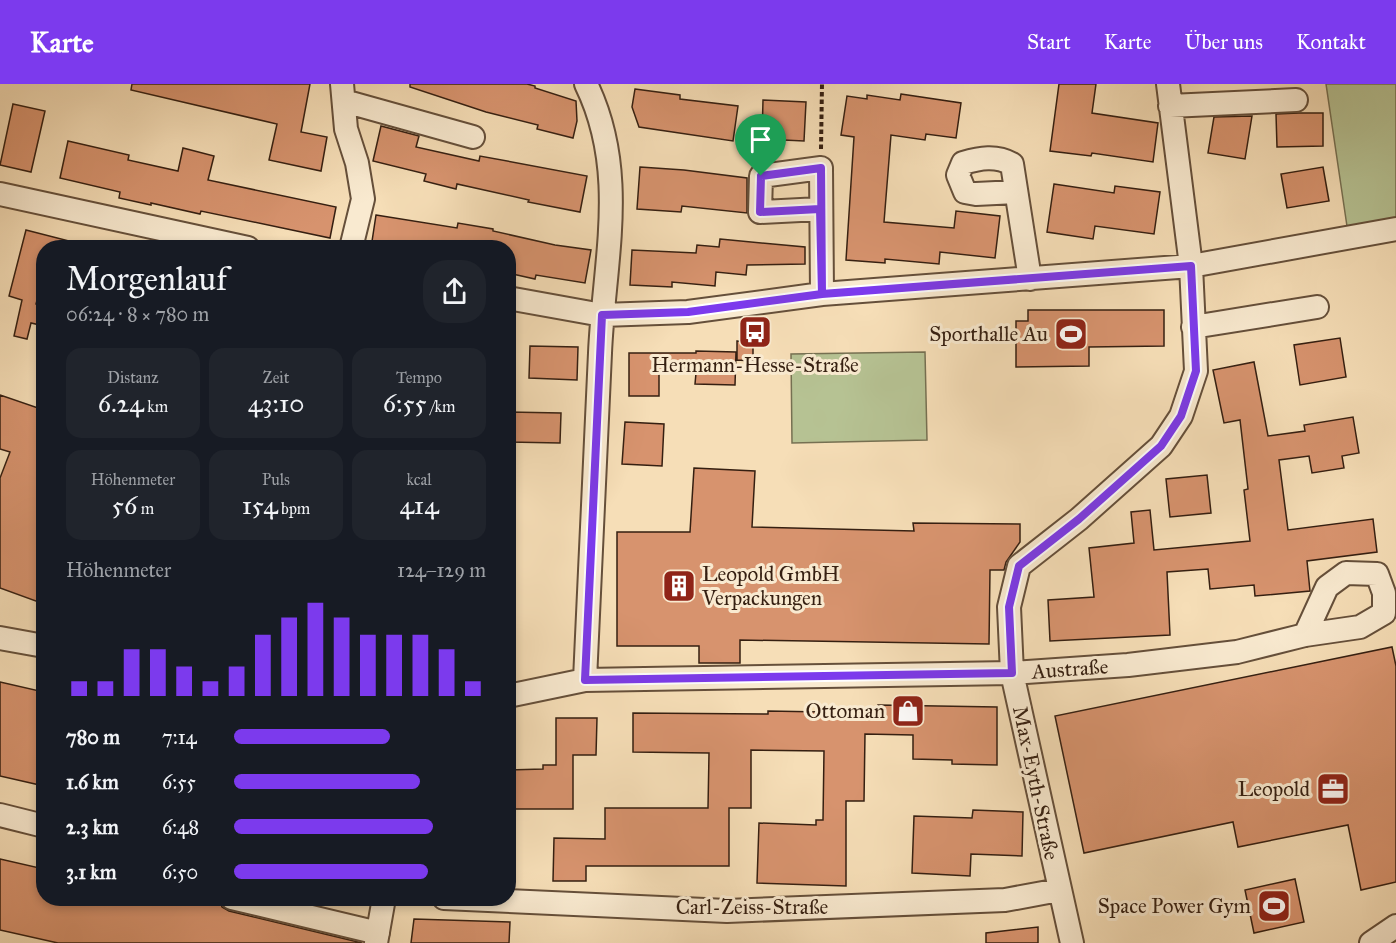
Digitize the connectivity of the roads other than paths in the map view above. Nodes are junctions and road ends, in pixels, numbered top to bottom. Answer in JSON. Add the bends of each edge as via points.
{"nodes":[{"id":1,"x":586,"y":84,"type":"edge"},
{"id":2,"x":343,"y":92,"type":"edge"},
{"id":3,"x":1169,"y":95,"type":"edge"},
{"id":4,"x":1296,"y":100,"type":"dead end"},
{"id":5,"x":474,"y":137,"type":"dead end"},
{"id":6,"x":1016,"y":192,"type":"dead end"},
{"id":7,"x":0,"y":194,"type":"edge"},
{"id":8,"x":820,"y":209,"type":"junction"},
{"id":9,"x":1396,"y":229,"type":"edge"},
{"id":10,"x":211,"y":240,"type":"edge"},
{"id":11,"x":353,"y":240,"type":"edge"},
{"id":12,"x":1191,"y":266,"type":"junction"},
{"id":13,"x":1030,"y":279,"type":"junction"},
{"id":14,"x":822,"y":294,"type":"junction"},
{"id":15,"x":516,"y":299,"type":"edge"},
{"id":16,"x":1317,"y":307,"type":"dead end"},
{"id":17,"x":602,"y":315,"type":"junction"},
{"id":18,"x":1194,"y":327,"type":"junction"},
{"id":19,"x":1305,"y":635,"type":"dead end"},
{"id":20,"x":0,"y":638,"type":"edge"},
{"id":21,"x":36,"y":645,"type":"edge"},
{"id":22,"x":1012,"y":673,"type":"junction"},
{"id":23,"x":585,"y":680,"type":"junction"},
{"id":24,"x":516,"y":694,"type":"edge"},
{"id":25,"x":0,"y":815,"type":"edge"},
{"id":26,"x":36,"y":824,"type":"edge"},
{"id":27,"x":1059,"y":890,"type":"junction"},
{"id":28,"x":516,"y":901,"type":"edge"},
{"id":29,"x":261,"y":906,"type":"edge"},
{"id":30,"x":383,"y":906,"type":"edge"},
{"id":31,"x":1396,"y":926,"type":"edge"},
{"id":32,"x":377,"y":938,"type":"edge"},
{"id":33,"x":1072,"y":943,"type":"edge"},
{"id":34,"x":1371,"y":943,"type":"edge"}],
"edges":[{"from":1,"to":17,"type":"street","via":[[597,106],[611,162],[611,235]]},
{"from":2,"to":5,"type":"street"},
{"from":2,"to":11,"type":"street","via":[[346,129],[363,199]]},
{"from":3,"to":4,"type":"street"},
{"from":3,"to":12,"type":"street","name":"Max-Eyth-Straße"},
{"from":6,"to":13,"type":"street"},
{"from":7,"to":10,"type":"street"},
{"from":8,"to":8,"type":"street","via":[[821,168],[761,176],[760,212]]},
{"from":8,"to":14,"type":"street"},
{"from":9,"to":12,"type":"street"},
{"from":12,"to":13,"type":"street"},
{"from":12,"to":18,"type":"street","name":"Max-Eyth-Straße"},
{"from":13,"to":14,"type":"street"},
{"from":14,"to":17,"type":"street","via":[[688,312]]},
{"from":15,"to":17,"type":"street"},
{"from":16,"to":18,"type":"street"},
{"from":17,"to":23,"type":"street"},
{"from":18,"to":22,"type":"street","name":"Max-Eyth-Straße","via":[[1196,371],[1181,416],[1161,446],[1019,566],[1009,607]]},
{"from":19,"to":22,"type":"street","name":"Austraße","via":[[1237,652]]},
{"from":20,"to":21,"type":"street"},
{"from":22,"to":23,"type":"street","name":"Austraße"},
{"from":22,"to":27,"type":"street","name":"Max-Eyth-Straße"},
{"from":23,"to":24,"type":"street","name":"Austraße"},
{"from":25,"to":26,"type":"street"},
{"from":27,"to":28,"type":"street","name":"Carl-Zeiss-Straße","via":[[1005,900],[727,911]]},
{"from":27,"to":33,"type":"street","name":"Max-Eyth-Straße"},
{"from":29,"to":32,"type":"street"},
{"from":30,"to":32,"type":"street"},
{"from":31,"to":34,"type":"street"}]}
